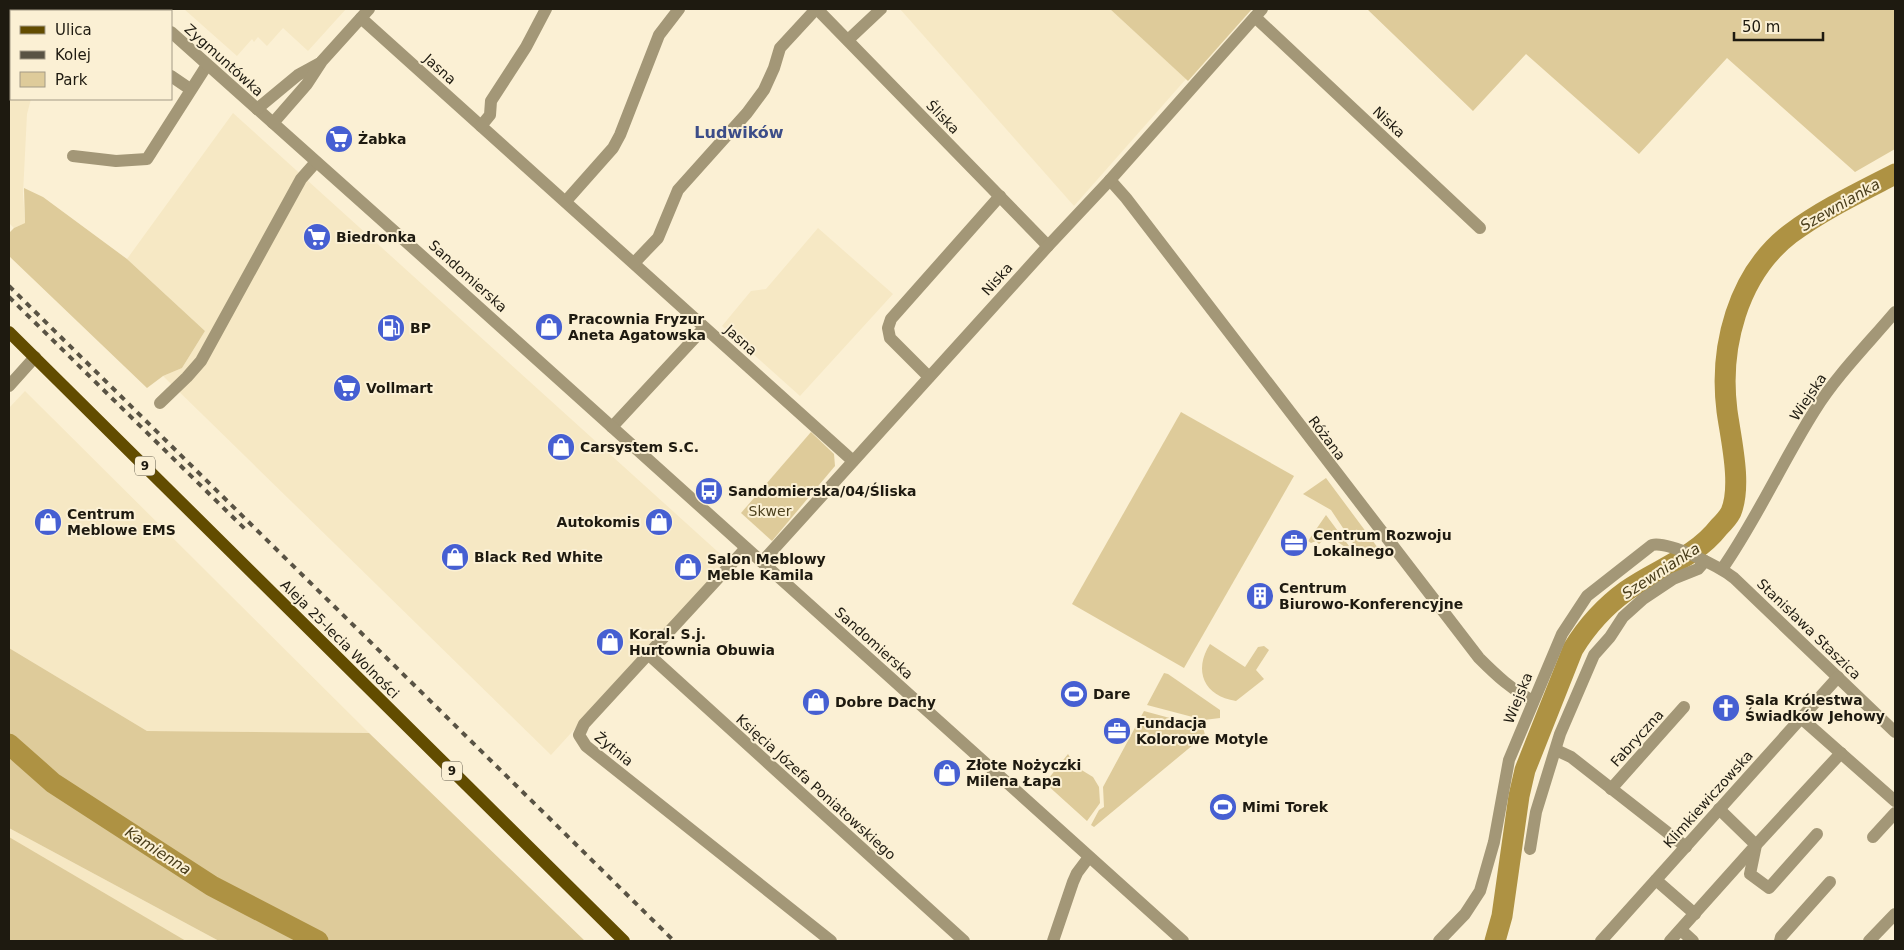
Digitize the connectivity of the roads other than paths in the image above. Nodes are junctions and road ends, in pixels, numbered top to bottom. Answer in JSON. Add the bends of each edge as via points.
{"nodes":[{"id":1,"x":546,"y":9,"type":"edge"},
{"id":2,"x":679,"y":9,"type":"edge"},
{"id":3,"x":817,"y":9,"type":"edge"},
{"id":4,"x":880,"y":9,"type":"edge"},
{"id":5,"x":365,"y":13,"type":"edge"},
{"id":6,"x":1259,"y":13,"type":"edge"},
{"id":7,"x":172,"y":33,"type":"edge"},
{"id":8,"x":848,"y":40,"type":"junction"},
{"id":9,"x":322,"y":61,"type":"junction"},
{"id":10,"x":207,"y":65,"type":"junction"},
{"id":11,"x":172,"y":77,"type":"edge"},
{"id":12,"x":190,"y":89,"type":"junction"},
{"id":13,"x":257,"y":109,"type":"junction"},
{"id":14,"x":273,"y":123,"type":"junction"},
{"id":15,"x":481,"y":126,"type":"junction"},
{"id":16,"x":73,"y":156,"type":"dead end"},
{"id":17,"x":316,"y":162,"type":"junction"},
{"id":18,"x":1110,"y":180,"type":"junction"},
{"id":19,"x":1000,"y":196,"type":"junction"},
{"id":20,"x":566,"y":201,"type":"junction"},
{"id":21,"x":1480,"y":228,"type":"dead end"},
{"id":22,"x":1048,"y":246,"type":"junction"},
{"id":23,"x":634,"y":263,"type":"junction"},
{"id":24,"x":1895,"y":312,"type":"edge"},
{"id":25,"x":704,"y":328,"type":"junction"},
{"id":26,"x":9,"y":332,"type":"edge"},
{"id":27,"x":35,"y":357,"type":"junction"},
{"id":28,"x":928,"y":378,"type":"junction"},
{"id":29,"x":9,"y":386,"type":"edge"},
{"id":30,"x":160,"y":403,"type":"dead end"},
{"id":31,"x":612,"y":427,"type":"junction"},
{"id":32,"x":853,"y":461,"type":"junction"},
{"id":33,"x":746,"y":548,"type":"junction"},
{"id":34,"x":1704,"y":561,"type":"junction"},
{"id":35,"x":762,"y":562,"type":"junction"},
{"id":36,"x":1722,"y":569,"type":"junction"},
{"id":37,"x":648,"y":654,"type":"junction"},
{"id":38,"x":1838,"y":677,"type":"junction"},
{"id":39,"x":1533,"y":701,"type":"junction"},
{"id":40,"x":1684,"y":707,"type":"dead end"},
{"id":41,"x":1801,"y":718,"type":"junction"},
{"id":42,"x":1895,"y":732,"type":"edge"},
{"id":43,"x":1556,"y":750,"type":"junction"},
{"id":44,"x":1841,"y":753,"type":"junction"},
{"id":45,"x":1612,"y":789,"type":"junction"},
{"id":46,"x":1895,"y":801,"type":"edge"},
{"id":47,"x":1719,"y":810,"type":"junction"},
{"id":48,"x":1895,"y":813,"type":"edge"},
{"id":49,"x":1818,"y":834,"type":"dead end"},
{"id":50,"x":1873,"y":837,"type":"dead end"},
{"id":51,"x":1756,"y":845,"type":"junction"},
{"id":52,"x":1686,"y":847,"type":"junction"},
{"id":53,"x":1530,"y":849,"type":"dead end"},
{"id":54,"x":1089,"y":857,"type":"junction"},
{"id":55,"x":1656,"y":880,"type":"junction"},
{"id":56,"x":1830,"y":882,"type":"dead end"},
{"id":57,"x":1695,"y":914,"type":"junction"},
{"id":58,"x":1895,"y":914,"type":"edge"},
{"id":59,"x":1681,"y":930,"type":"junction"},
{"id":60,"x":624,"y":941,"type":"edge"},
{"id":61,"x":831,"y":941,"type":"edge"},
{"id":62,"x":964,"y":941,"type":"edge"},
{"id":63,"x":1053,"y":941,"type":"edge"},
{"id":64,"x":1183,"y":941,"type":"edge"},
{"id":65,"x":1439,"y":941,"type":"edge"},
{"id":66,"x":1601,"y":941,"type":"edge"},
{"id":67,"x":1670,"y":941,"type":"edge"},
{"id":68,"x":1693,"y":941,"type":"edge"},
{"id":69,"x":1780,"y":941,"type":"edge"},
{"id":70,"x":1869,"y":941,"type":"edge"}],
"edges":[{"from":1,"to":15,"type":"street","via":[[491,101],[490,115]]},
{"from":2,"to":20,"type":"street","via":[[659,36],[613,148]]},
{"from":3,"to":8,"type":"street","name":"Śliska"},
{"from":3,"to":23,"type":"street","via":[[780,48],[764,90],[678,190],[658,238]]},
{"from":4,"to":8,"type":"street"},
{"from":5,"to":9,"type":"street"},
{"from":5,"to":15,"type":"street","name":"Jasna"},
{"from":6,"to":18,"type":"street","name":"Niska"},
{"from":6,"to":21,"type":"street","name":"Niska"},
{"from":7,"to":10,"type":"street","name":"Zygmuntówka"},
{"from":8,"to":19,"type":"street","name":"Śliska"},
{"from":9,"to":13,"type":"street","via":[[298,75]]},
{"from":9,"to":14,"type":"street"},
{"from":10,"to":12,"type":"street"},
{"from":10,"to":13,"type":"street","name":"Zygmuntówka"},
{"from":11,"to":12,"type":"street"},
{"from":12,"to":16,"type":"street","via":[[147,159],[116,161]]},
{"from":13,"to":14,"type":"street","name":"Sandomierska"},
{"from":14,"to":17,"type":"street","name":"Sandomierska"},
{"from":15,"to":20,"type":"street","name":"Jasna"},
{"from":17,"to":30,"type":"street","via":[[301,179],[201,361]]},
{"from":17,"to":31,"type":"street","name":"Sandomierska"},
{"from":18,"to":22,"type":"street","name":"Niska"},
{"from":18,"to":39,"type":"street","name":"Różana","via":[[1479,658],[1498,677]]},
{"from":19,"to":22,"type":"street","name":"Śliska"},
{"from":19,"to":28,"type":"street","via":[[891,319],[888,328],[890,338]]},
{"from":20,"to":23,"type":"street","name":"Jasna"},
{"from":22,"to":28,"type":"street","name":"Niska"},
{"from":23,"to":25,"type":"street","name":"Jasna"},
{"from":24,"to":36,"type":"street","name":"Wiejska","via":[[1815,410]]},
{"from":25,"to":31,"type":"street"},
{"from":25,"to":32,"type":"street","name":"Jasna"},
{"from":26,"to":27,"type":"main road","name":"Aleja 25-lecia Wolności","number":"9"},
{"from":27,"to":29,"type":"street"},
{"from":27,"to":60,"type":"main road","name":"Aleja 25-lecia Wolności","number":"9"},
{"from":28,"to":32,"type":"street","name":"Niska"},
{"from":31,"to":33,"type":"street","name":"Sandomierska"},
{"from":32,"to":35,"type":"street","name":"Niska"},
{"from":33,"to":35,"type":"street","name":"Sandomierska"},
{"from":33,"to":37,"type":"street","name":"Żytnia"},
{"from":34,"to":36,"type":"street","name":"Wiejska"},
{"from":34,"to":39,"type":"street","name":"Wiejska","via":[[1665,545],[1652,545],[1615,573],[1588,596],[1562,634]]},
{"from":34,"to":43,"type":"street","via":[[1698,569],[1665,584],[1623,617],[1594,655]]},
{"from":35,"to":54,"type":"street","name":"Sandomierska"},
{"from":36,"to":38,"type":"street","name":"Stanisława Staszica"},
{"from":37,"to":61,"type":"street","name":"Żytnia","via":[[584,724],[579,732],[582,742]]},
{"from":37,"to":62,"type":"street","name":"Księcia Józefa Poniatowskiego"},
{"from":38,"to":41,"type":"street","name":"Klimkiewiczowska"},
{"from":38,"to":42,"type":"street","name":"Stanisława Staszica"},
{"from":39,"to":65,"type":"street","name":"Wiejska","via":[[1509,760],[1494,842],[1480,891],[1465,914]]},
{"from":40,"to":45,"type":"street","name":"Fabryczna"},
{"from":41,"to":44,"type":"street"},
{"from":41,"to":47,"type":"street","name":"Klimkiewiczowska"},
{"from":43,"to":45,"type":"street","name":"Fabryczna","via":[[1571,757]]},
{"from":43,"to":53,"type":"street","via":[[1536,812]]},
{"from":44,"to":46,"type":"street"},
{"from":44,"to":51,"type":"street"},
{"from":45,"to":52,"type":"street","name":"Fabryczna"},
{"from":47,"to":51,"type":"street"},
{"from":47,"to":52,"type":"street","name":"Klimkiewiczowska"},
{"from":48,"to":50,"type":"street"},
{"from":49,"to":51,"type":"street","via":[[1769,888],[1750,874]]},
{"from":51,"to":57,"type":"street"},
{"from":52,"to":55,"type":"street","name":"Klimkiewiczowska"},
{"from":54,"to":63,"type":"street","via":[[1073,882]]},
{"from":54,"to":64,"type":"street","name":"Sandomierska"},
{"from":55,"to":57,"type":"street"},
{"from":55,"to":66,"type":"street","name":"Klimkiewiczowska"},
{"from":56,"to":69,"type":"street"},
{"from":57,"to":59,"type":"street"},
{"from":58,"to":70,"type":"street"},
{"from":59,"to":67,"type":"street"},
{"from":59,"to":68,"type":"street"}]}
